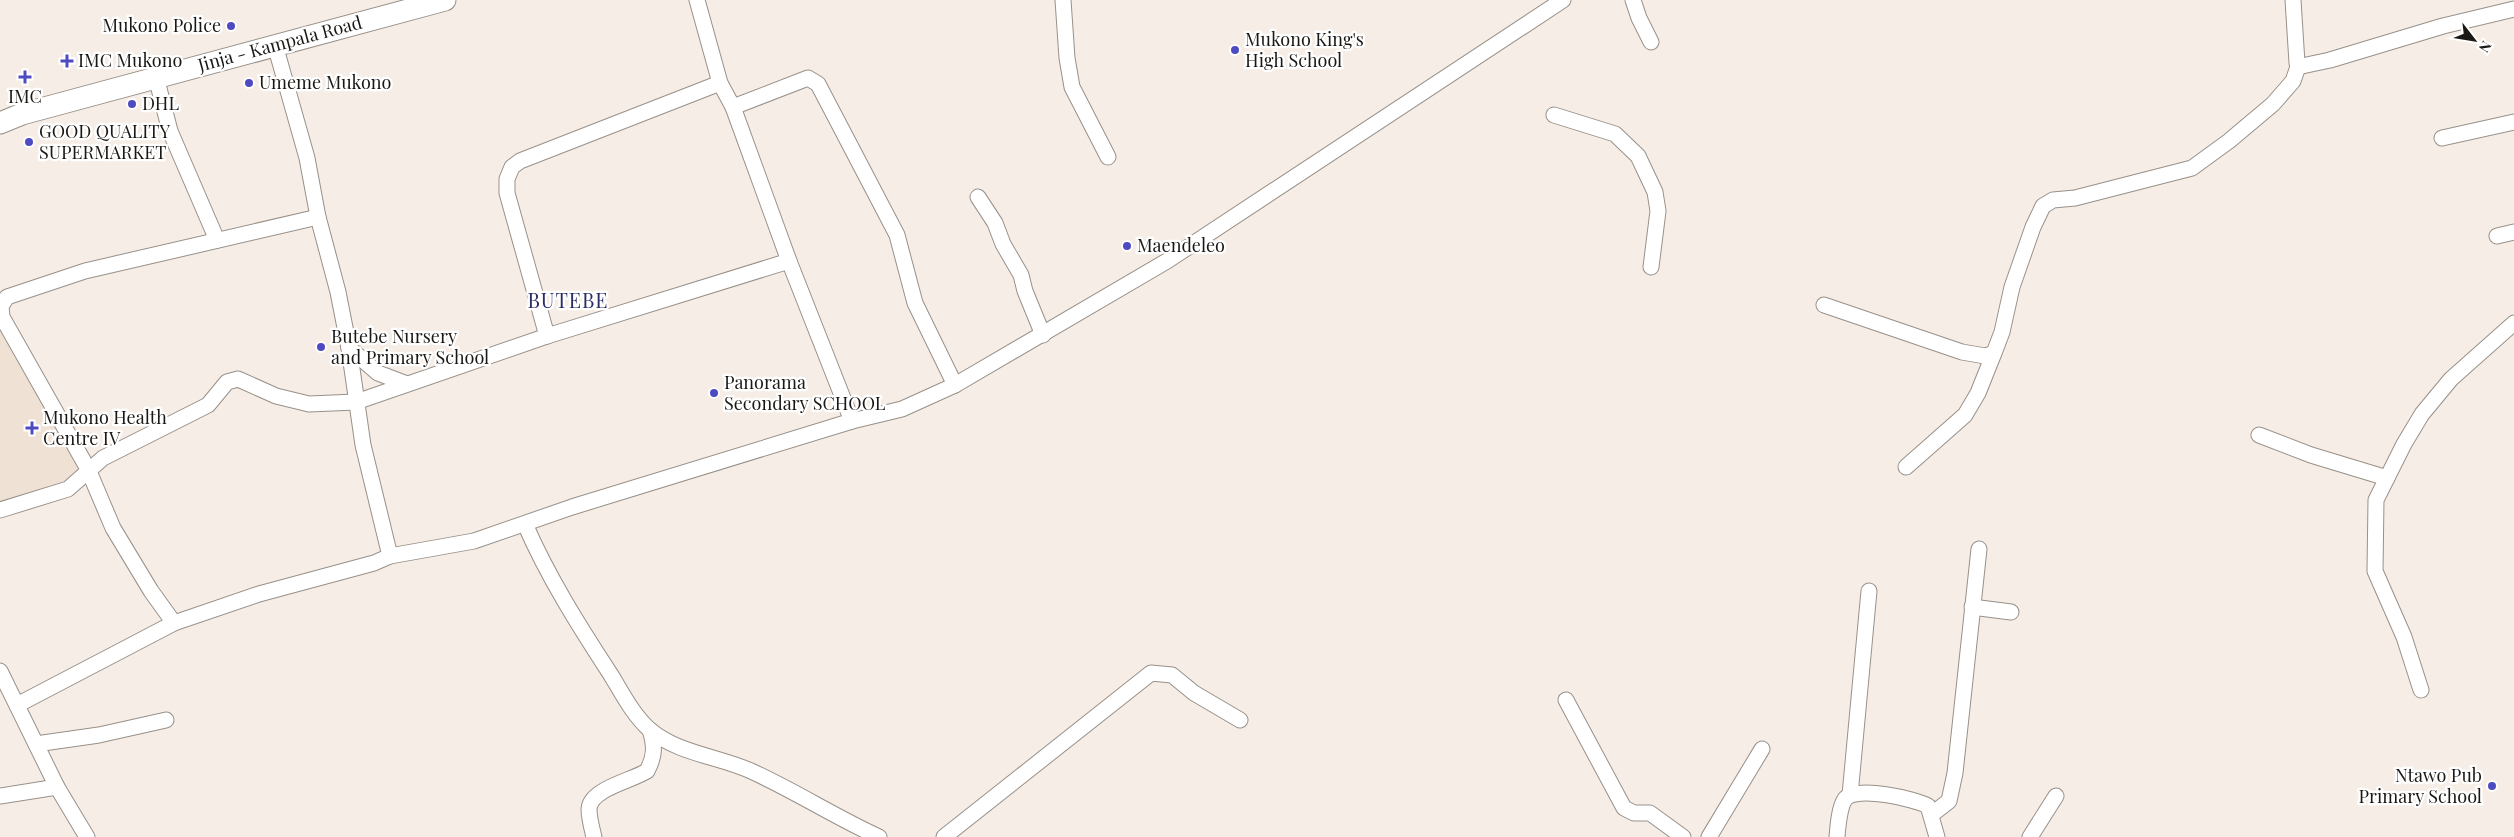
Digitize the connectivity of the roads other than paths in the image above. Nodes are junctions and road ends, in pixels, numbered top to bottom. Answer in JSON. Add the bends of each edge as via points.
{"nodes":[{"id":1,"x":444,"y":0,"type":"edge"},
{"id":2,"x":697,"y":0,"type":"edge"},
{"id":3,"x":1063,"y":0,"type":"edge"},
{"id":4,"x":1563,"y":0,"type":"edge"},
{"id":5,"x":1633,"y":0,"type":"edge"},
{"id":6,"x":2293,"y":0,"type":"edge"},
{"id":7,"x":2514,"y":9,"type":"edge"},
{"id":8,"x":1651,"y":42,"type":"dead end"},
{"id":9,"x":275,"y":45,"type":"junction"},
{"id":10,"x":2299,"y":64,"type":"junction"},
{"id":11,"x":156,"y":77,"type":"junction"},
{"id":12,"x":720,"y":83,"type":"junction"},
{"id":13,"x":733,"y":107,"type":"junction"},
{"id":14,"x":1554,"y":115,"type":"dead end"},
{"id":15,"x":2514,"y":122,"type":"edge"},
{"id":16,"x":0,"y":123,"type":"edge"},
{"id":17,"x":2442,"y":138,"type":"dead end"},
{"id":18,"x":1108,"y":157,"type":"dead end"},
{"id":19,"x":978,"y":197,"type":"dead end"},
{"id":20,"x":318,"y":216,"type":"junction"},
{"id":21,"x":2514,"y":232,"type":"edge"},
{"id":22,"x":2498,"y":236,"type":"dead end"},
{"id":23,"x":217,"y":240,"type":"junction"},
{"id":24,"x":788,"y":261,"type":"junction"},
{"id":25,"x":1651,"y":267,"type":"dead end"},
{"id":26,"x":1824,"y":305,"type":"dead end"},
{"id":27,"x":2514,"y":323,"type":"edge"},
{"id":28,"x":1043,"y":335,"type":"junction"},
{"id":29,"x":547,"y":336,"type":"junction"},
{"id":30,"x":349,"y":348,"type":"junction"},
{"id":31,"x":1994,"y":353,"type":"junction"},
{"id":32,"x":407,"y":384,"type":"junction"},
{"id":33,"x":955,"y":385,"type":"junction"},
{"id":34,"x":356,"y":402,"type":"junction"},
{"id":35,"x":852,"y":421,"type":"junction"},
{"id":36,"x":2259,"y":435,"type":"dead end"},
{"id":37,"x":1906,"y":467,"type":"dead end"},
{"id":38,"x":88,"y":469,"type":"junction"},
{"id":39,"x":2387,"y":478,"type":"junction"},
{"id":40,"x":0,"y":510,"type":"edge"},
{"id":41,"x":525,"y":524,"type":"junction"},
{"id":42,"x":1979,"y":549,"type":"dead end"},
{"id":43,"x":390,"y":556,"type":"junction"},
{"id":44,"x":1869,"y":591,"type":"dead end"},
{"id":45,"x":1972,"y":606,"type":"junction"},
{"id":46,"x":2011,"y":612,"type":"dead end"},
{"id":47,"x":174,"y":623,"type":"junction"},
{"id":48,"x":0,"y":671,"type":"edge"},
{"id":49,"x":2421,"y":690,"type":"dead end"},
{"id":50,"x":1566,"y":700,"type":"dead end"},
{"id":51,"x":17,"y":705,"type":"junction"},
{"id":52,"x":166,"y":720,"type":"dead end"},
{"id":53,"x":1240,"y":720,"type":"dead end"},
{"id":54,"x":650,"y":730,"type":"junction"},
{"id":55,"x":36,"y":744,"type":"junction"},
{"id":56,"x":1762,"y":749,"type":"dead end"},
{"id":57,"x":57,"y":787,"type":"junction"},
{"id":58,"x":1850,"y":795,"type":"junction"},
{"id":59,"x":0,"y":796,"type":"edge"},
{"id":60,"x":2056,"y":796,"type":"dead end"},
{"id":61,"x":1931,"y":815,"type":"junction"},
{"id":62,"x":853,"y":832,"type":"edge"},
{"id":63,"x":87,"y":837,"type":"edge"},
{"id":64,"x":594,"y":837,"type":"edge"},
{"id":65,"x":879,"y":837,"type":"edge"},
{"id":66,"x":944,"y":837,"type":"edge"},
{"id":67,"x":1683,"y":837,"type":"edge"},
{"id":68,"x":1709,"y":837,"type":"edge"},
{"id":69,"x":1837,"y":837,"type":"edge"},
{"id":70,"x":1937,"y":837,"type":"edge"},
{"id":71,"x":2030,"y":837,"type":"edge"}],
"edges":[{"from":1,"to":9,"type":"highway","name":"Jinja - Kampala Road"},
{"from":2,"to":12,"type":"street"},
{"from":3,"to":18,"type":"street","via":[[1072,87]]},
{"from":4,"to":28,"type":"street","via":[[1167,261]]},
{"from":5,"to":8,"type":"street"},
{"from":6,"to":10,"type":"street"},
{"from":7,"to":10,"type":"street","via":[[2443,26],[2330,60]]},
{"from":9,"to":11,"type":"highway","name":"Jinja - Kampala Road"},
{"from":9,"to":20,"type":"street","via":[[307,158]]},
{"from":10,"to":31,"type":"street","via":[[2293,81],[2273,104],[2192,168],[2075,198],[2053,200],[2043,206],[2012,287]]},
{"from":11,"to":16,"type":"highway","name":"Jinja - Kampala Road"},
{"from":11,"to":23,"type":"street","via":[[170,131]]},
{"from":12,"to":13,"type":"street"},
{"from":12,"to":29,"type":"street","via":[[554,146],[520,160],[512,168],[507,179],[507,193]]},
{"from":13,"to":24,"type":"street"},
{"from":13,"to":33,"type":"street","via":[[808,78],[818,84],[897,235],[915,303]]},
{"from":14,"to":25,"type":"street","via":[[1614,134],[1638,156],[1655,192],[1658,211]]},
{"from":15,"to":17,"type":"street"},
{"from":19,"to":28,"type":"street","via":[[1021,275]]},
{"from":20,"to":23,"type":"street"},
{"from":20,"to":30,"type":"street"},
{"from":21,"to":22,"type":"street"},
{"from":23,"to":38,"type":"street","via":[[85,271],[38,285],[3,302],[2,318]]},
{"from":24,"to":29,"type":"street"},
{"from":24,"to":35,"type":"street"},
{"from":26,"to":31,"type":"street","via":[[1962,352],[1985,356]]},
{"from":27,"to":39,"type":"street","via":[[2451,379],[2422,414]]},
{"from":28,"to":33,"type":"street"},
{"from":29,"to":32,"type":"street"},
{"from":30,"to":32,"type":"street","via":[[378,372]]},
{"from":30,"to":34,"type":"street"},
{"from":31,"to":37,"type":"street","via":[[1978,394],[1965,416]]},
{"from":32,"to":34,"type":"street"},
{"from":33,"to":35,"type":"street","via":[[902,409]]},
{"from":34,"to":38,"type":"street","via":[[309,404],[276,396],[238,379],[227,382],[208,406],[198,412],[127,445]]},
{"from":34,"to":43,"type":"street","via":[[378,516]]},
{"from":35,"to":41,"type":"street"},
{"from":36,"to":39,"type":"street"},
{"from":38,"to":40,"type":"street","via":[[68,489]]},
{"from":38,"to":47,"type":"street","via":[[113,528],[150,591]]},
{"from":39,"to":49,"type":"street","via":[[2376,500],[2375,571],[2404,637]]},
{"from":41,"to":43,"type":"street","via":[[474,541]]},
{"from":41,"to":54,"type":"street","via":[[585,635],[637,716]]},
{"from":42,"to":45,"type":"street"},
{"from":43,"to":47,"type":"street","via":[[355,569],[259,594]]},
{"from":44,"to":58,"type":"street"},
{"from":45,"to":46,"type":"street"},
{"from":45,"to":61,"type":"street","via":[[1955,773],[1949,801]]},
{"from":47,"to":51,"type":"street"},
{"from":48,"to":51,"type":"street"},
{"from":50,"to":67,"type":"street","via":[[1624,808],[1634,813],[1650,813]]},
{"from":51,"to":55,"type":"street"},
{"from":52,"to":55,"type":"street","via":[[99,735]]},
{"from":53,"to":66,"type":"street","via":[[1172,676],[1151,674]]},
{"from":54,"to":62,"type":"street","via":[[666,741],[708,758],[749,770]]},
{"from":54,"to":64,"type":"street","via":[[655,744],[647,771],[598,793],[591,800],[589,810]]},
{"from":55,"to":57,"type":"street"},
{"from":56,"to":68,"type":"street"},
{"from":57,"to":59,"type":"street"},
{"from":57,"to":63,"type":"street"},
{"from":58,"to":61,"type":"street","via":[[1868,793],[1910,798],[1928,806]]},
{"from":58,"to":69,"type":"street","via":[[1844,800]]},
{"from":60,"to":71,"type":"street"},
{"from":61,"to":70,"type":"street"},
{"from":62,"to":65,"type":"street"}]}
